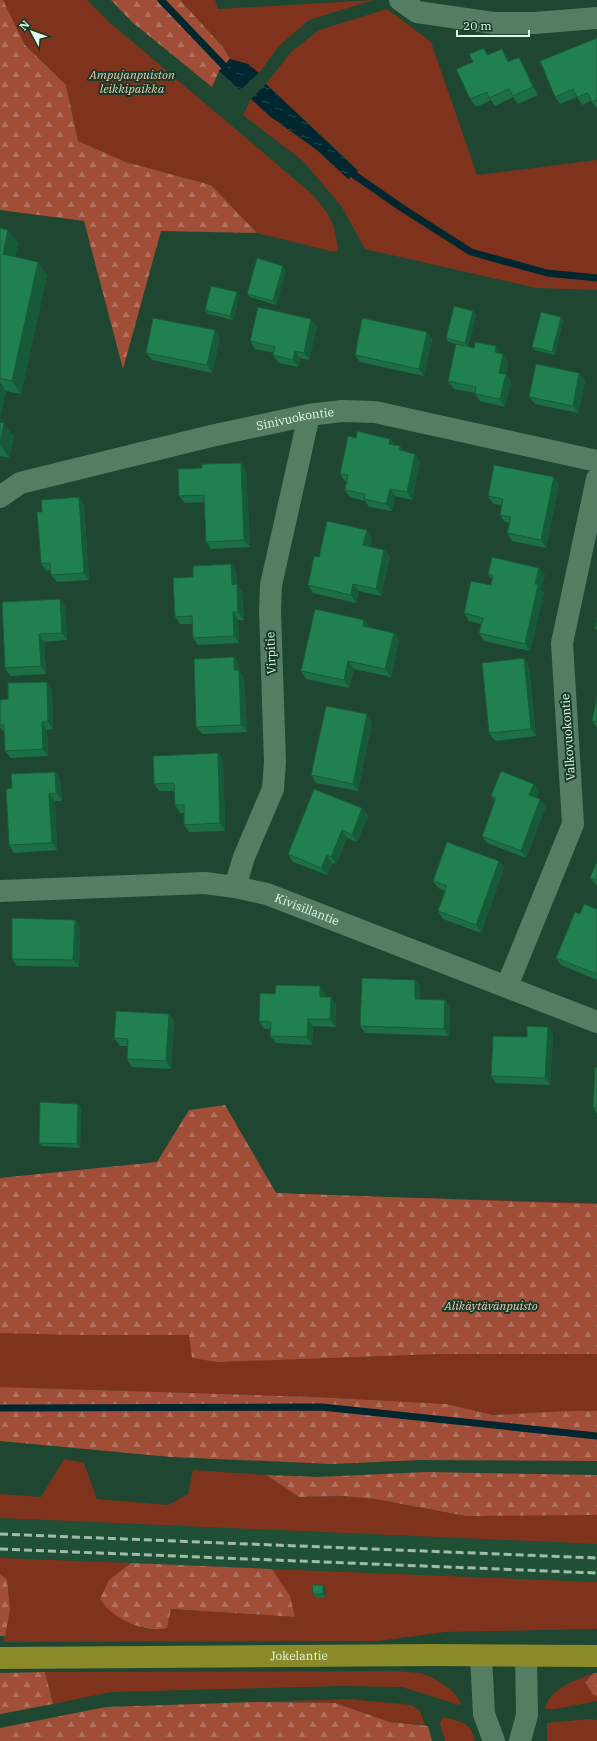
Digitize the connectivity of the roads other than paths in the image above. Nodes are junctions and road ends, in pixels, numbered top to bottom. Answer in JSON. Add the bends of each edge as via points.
{"nodes":[{"id":1,"x":400,"y":0,"type":"edge"},
{"id":2,"x":597,"y":18,"type":"edge"},
{"id":3,"x":309,"y":415,"type":"junction"},
{"id":4,"x":597,"y":461,"type":"edge"},
{"id":5,"x":597,"y":479,"type":"edge"},
{"id":6,"x":0,"y":497,"type":"edge"},
{"id":7,"x":235,"y":887,"type":"junction"},
{"id":8,"x":0,"y":891,"type":"edge"},
{"id":9,"x":508,"y":986,"type":"junction"},
{"id":10,"x":597,"y":1022,"type":"edge"},
{"id":11,"x":481,"y":1656,"type":"junction"},
{"id":12,"x":526,"y":1656,"type":"junction"},
{"id":13,"x":597,"y":1656,"type":"edge"},
{"id":14,"x":0,"y":1658,"type":"edge"},
{"id":15,"x":494,"y":1741,"type":"edge"},
{"id":16,"x":520,"y":1741,"type":"edge"}],
"edges":[{"from":1,"to":2,"type":"street","via":[[417,12],[493,23]]},
{"from":3,"to":4,"type":"street","name":"Sinivuokontie","via":[[342,411],[375,412]]},
{"from":3,"to":6,"type":"street","name":"Sinivuokontie","via":[[20,483]]},
{"from":3,"to":7,"type":"street","name":"Virpitie","via":[[272,585],[270,611],[276,762],[273,789],[244,857]]},
{"from":5,"to":9,"type":"street","name":"Valkovuokontie","via":[[562,643],[573,824]]},
{"from":7,"to":8,"type":"street","name":"Kivisillantie","via":[[205,883]]},
{"from":7,"to":9,"type":"street","name":"Kivisillantie","via":[[267,894]]},
{"from":9,"to":10,"type":"street","name":"Kivisillantie"},
{"from":11,"to":12,"type":"main road","name":"Jokelantie"},
{"from":11,"to":14,"type":"main road","name":"Jokelantie"},
{"from":11,"to":15,"type":"street","via":[[484,1714]]},
{"from":12,"to":13,"type":"main road","name":"Jokelantie"},
{"from":12,"to":16,"type":"street","via":[[527,1716]]}]}
